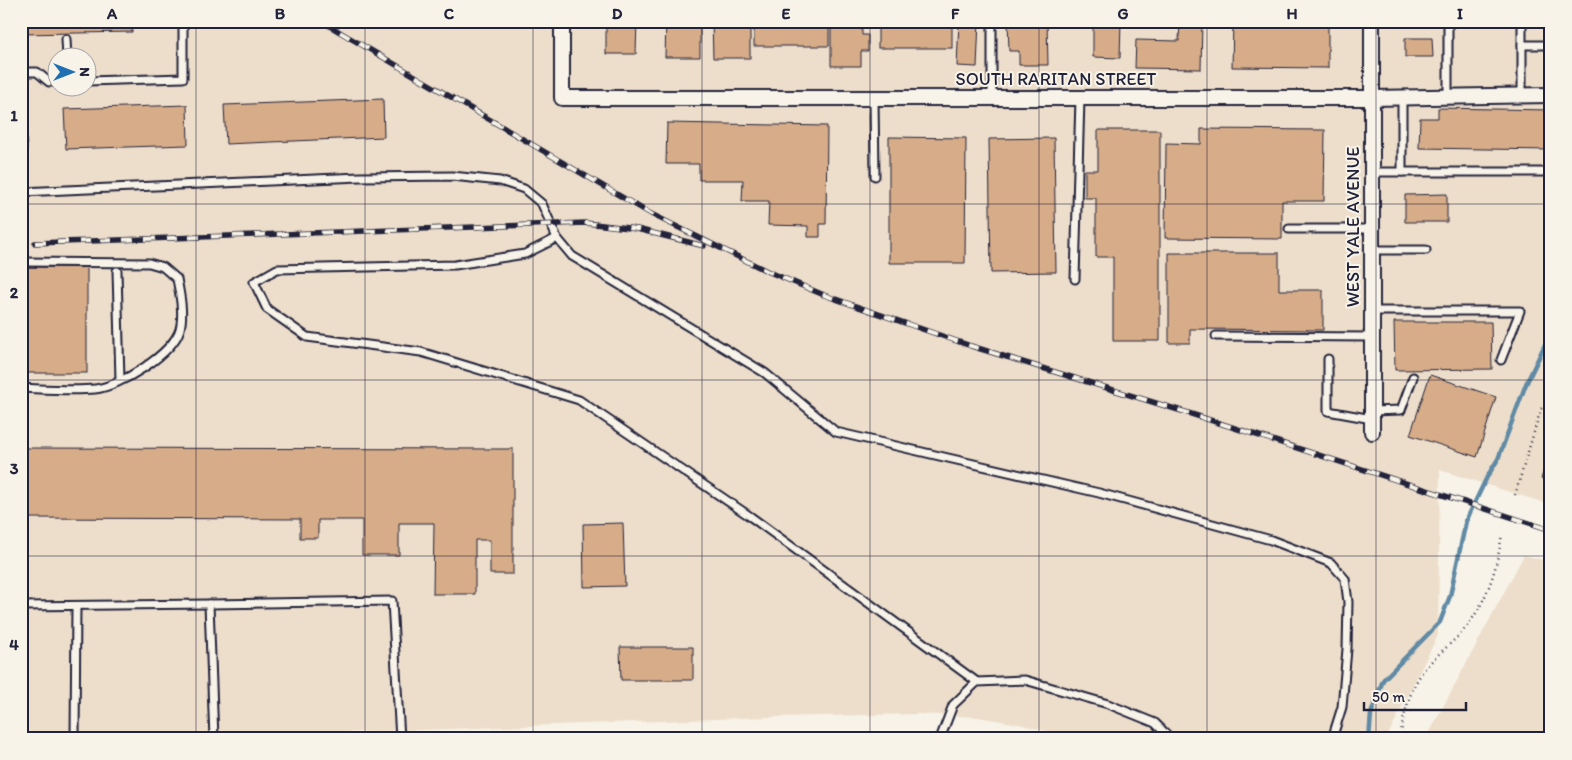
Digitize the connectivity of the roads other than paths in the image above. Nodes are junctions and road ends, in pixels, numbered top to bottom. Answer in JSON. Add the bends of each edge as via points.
{"nodes":[{"id":1,"x":182,"y":21,"type":"edge"},
{"id":2,"x":562,"y":21,"type":"edge"},
{"id":3,"x":992,"y":21,"type":"edge"},
{"id":4,"x":1372,"y":21,"type":"edge"},
{"id":5,"x":1448,"y":21,"type":"edge"},
{"id":6,"x":1522,"y":21,"type":"edge"},
{"id":7,"x":66,"y":39,"type":"dead end"},
{"id":8,"x":1522,"y":45,"type":"junction"},
{"id":9,"x":1551,"y":45,"type":"edge"},
{"id":10,"x":66,"y":48,"type":"edge"},
{"id":11,"x":21,"y":72,"type":"edge"},
{"id":12,"x":48,"y":81,"type":"edge"},
{"id":13,"x":98,"y":81,"type":"edge"},
{"id":14,"x":1522,"y":95,"type":"junction"},
{"id":15,"x":1551,"y":95,"type":"edge"},
{"id":16,"x":1448,"y":97,"type":"junction"},
{"id":17,"x":874,"y":98,"type":"junction"},
{"id":18,"x":992,"y":98,"type":"junction"},
{"id":19,"x":1080,"y":98,"type":"junction"},
{"id":20,"x":1372,"y":98,"type":"junction"},
{"id":21,"x":1402,"y":98,"type":"junction"},
{"id":22,"x":1372,"y":172,"type":"junction"},
{"id":23,"x":1402,"y":172,"type":"junction"},
{"id":24,"x":1544,"y":172,"type":"dead end"},
{"id":25,"x":875,"y":176,"type":"dead end"},
{"id":26,"x":21,"y":192,"type":"edge"},
{"id":27,"x":1372,"y":228,"type":"junction"},
{"id":28,"x":1289,"y":229,"type":"dead end"},
{"id":29,"x":557,"y":238,"type":"junction"},
{"id":30,"x":1372,"y":250,"type":"junction"},
{"id":31,"x":1426,"y":250,"type":"dead end"},
{"id":32,"x":21,"y":262,"type":"edge"},
{"id":33,"x":117,"y":271,"type":"dead end"},
{"id":34,"x":1075,"y":279,"type":"dead end"},
{"id":35,"x":1372,"y":311,"type":"junction"},
{"id":36,"x":1216,"y":336,"type":"dead end"},
{"id":37,"x":1372,"y":337,"type":"junction"},
{"id":38,"x":1328,"y":359,"type":"dead end"},
{"id":39,"x":1501,"y":360,"type":"dead end"},
{"id":40,"x":1413,"y":377,"type":"dead end"},
{"id":41,"x":120,"y":380,"type":"junction"},
{"id":42,"x":21,"y":388,"type":"edge"},
{"id":43,"x":1372,"y":420,"type":"junction"},
{"id":44,"x":209,"y":604,"type":"junction"},
{"id":45,"x":21,"y":606,"type":"edge"},
{"id":46,"x":76,"y":606,"type":"junction"},
{"id":47,"x":977,"y":682,"type":"junction"},
{"id":48,"x":75,"y":739,"type":"edge"},
{"id":49,"x":214,"y":739,"type":"edge"},
{"id":50,"x":400,"y":739,"type":"edge"},
{"id":51,"x":940,"y":739,"type":"edge"},
{"id":52,"x":1171,"y":739,"type":"edge"},
{"id":53,"x":1332,"y":739,"type":"edge"}],
"edges":[{"from":1,"to":13,"type":"lane","via":[[183,78]]},
{"from":2,"to":17,"type":"street","name":"SOUTH RARITAN STREET","via":[[562,98]]},
{"from":3,"to":18,"type":"lane"},
{"from":4,"to":20,"type":"street","name":"WEST YALE AVENUE"},
{"from":5,"to":16,"type":"lane"},
{"from":6,"to":8,"type":"lane"},
{"from":7,"to":10,"type":"lane"},
{"from":8,"to":9,"type":"lane"},
{"from":8,"to":14,"type":"lane"},
{"from":11,"to":12,"type":"lane","via":[[37,72]]},
{"from":14,"to":15,"type":"street","name":"SOUTH RARITAN STREET"},
{"from":14,"to":16,"type":"street","name":"SOUTH RARITAN STREET"},
{"from":16,"to":21,"type":"street","name":"SOUTH RARITAN STREET"},
{"from":17,"to":18,"type":"street","name":"SOUTH RARITAN STREET"},
{"from":17,"to":25,"type":"lane"},
{"from":18,"to":19,"type":"street","name":"SOUTH RARITAN STREET"},
{"from":19,"to":20,"type":"street","name":"SOUTH RARITAN STREET"},
{"from":19,"to":34,"type":"lane"},
{"from":20,"to":21,"type":"street","name":"SOUTH RARITAN STREET"},
{"from":20,"to":22,"type":"street","name":"WEST YALE AVENUE"},
{"from":21,"to":23,"type":"lane"},
{"from":22,"to":23,"type":"lane"},
{"from":22,"to":27,"type":"street","name":"WEST YALE AVENUE"},
{"from":23,"to":24,"type":"lane"},
{"from":26,"to":29,"type":"lane","via":[[452,176],[500,181],[524,189],[542,204]]},
{"from":27,"to":28,"type":"lane"},
{"from":27,"to":30,"type":"street","name":"WEST YALE AVENUE"},
{"from":29,"to":47,"type":"lane","via":[[525,254],[455,265],[277,269],[254,282],[267,309],[307,337],[421,352],[579,400],[751,517]]},
{"from":29,"to":53,"type":"lane","via":[[572,256],[765,373],[836,432],[1099,493],[1271,540],[1331,563],[1345,579],[1348,602],[1342,707]]},
{"from":30,"to":31,"type":"lane"},
{"from":30,"to":35,"type":"street","name":"WEST YALE AVENUE"},
{"from":32,"to":41,"type":"lane","via":[[149,263],[163,267],[178,279],[180,329],[169,348]]},
{"from":33,"to":41,"type":"lane"},
{"from":35,"to":37,"type":"street","name":"WEST YALE AVENUE"},
{"from":35,"to":39,"type":"lane","via":[[1520,311]]},
{"from":36,"to":37,"type":"lane"},
{"from":37,"to":43,"type":"street","name":"WEST YALE AVENUE"},
{"from":38,"to":43,"type":"lane","via":[[1328,411]]},
{"from":40,"to":43,"type":"lane","via":[[1401,410]]},
{"from":41,"to":42,"type":"lane","via":[[96,389]]},
{"from":44,"to":46,"type":"lane"},
{"from":44,"to":49,"type":"lane"},
{"from":44,"to":50,"type":"lane","via":[[392,601]]},
{"from":45,"to":46,"type":"lane"},
{"from":46,"to":48,"type":"lane"},
{"from":47,"to":51,"type":"lane","via":[[953,706]]},
{"from":47,"to":52,"type":"lane","via":[[1025,680],[1108,704],[1155,724]]}]}
